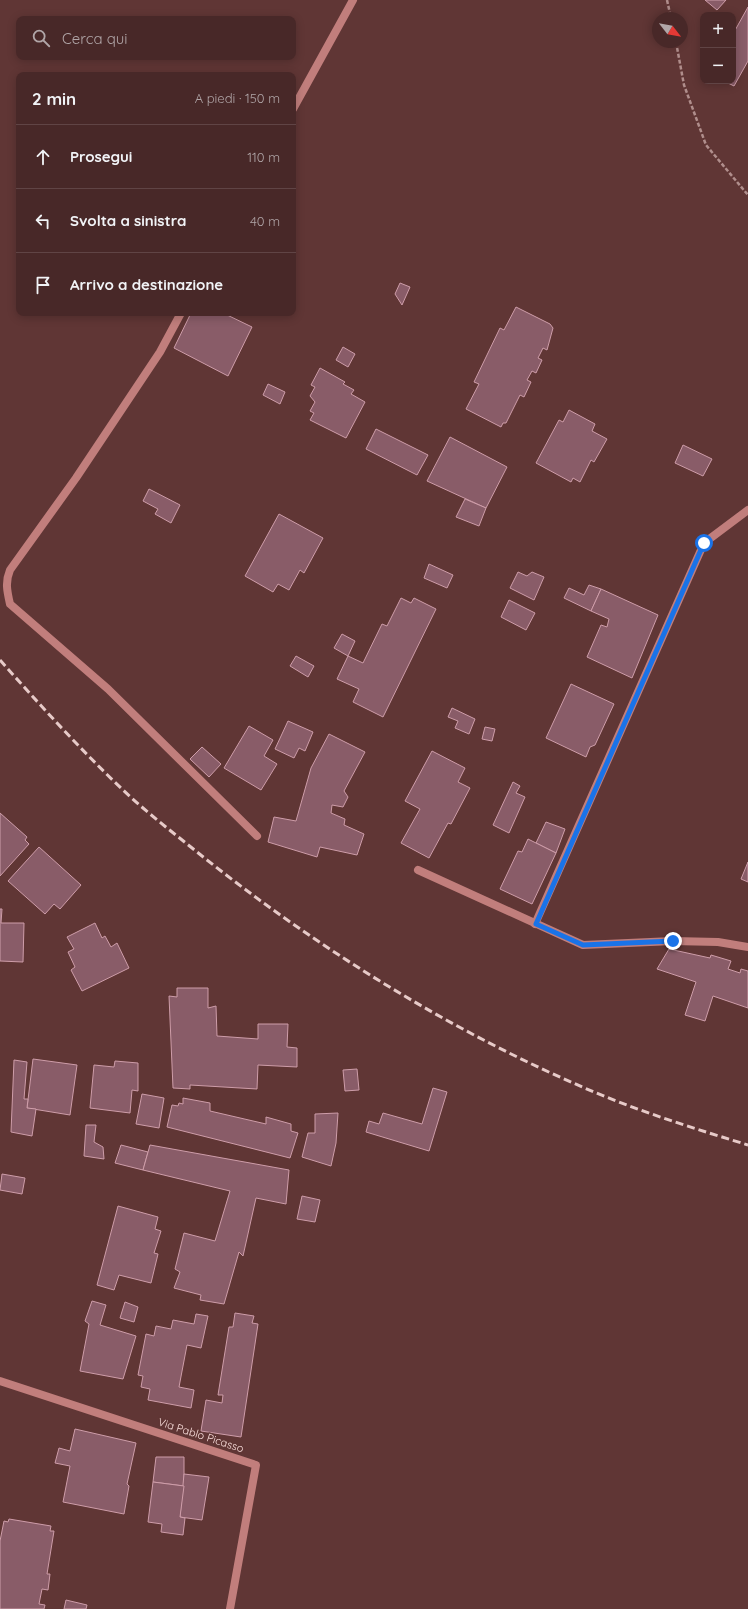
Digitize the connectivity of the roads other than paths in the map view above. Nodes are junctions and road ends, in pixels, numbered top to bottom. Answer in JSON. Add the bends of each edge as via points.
{"nodes":[{"id":1,"x":353,"y":0,"type":"edge"},
{"id":2,"x":296,"y":104,"type":"edge"},
{"id":3,"x":179,"y":316,"type":"edge"},
{"id":4,"x":748,"y":510,"type":"edge"},
{"id":5,"x":257,"y":836,"type":"dead end"},
{"id":6,"x":418,"y":870,"type":"dead end"},
{"id":7,"x":536,"y":924,"type":"junction"},
{"id":8,"x":748,"y":947,"type":"edge"},
{"id":9,"x":0,"y":1381,"type":"edge"},
{"id":10,"x":230,"y":1609,"type":"edge"}],
"edges":[{"from":1,"to":2,"type":"street"},
{"from":3,"to":5,"type":"street","via":[[160,352],[76,478],[10,570],[6,581],[7,592],[10,604],[108,689]]},
{"from":4,"to":7,"type":"street","via":[[704,543]]},
{"from":6,"to":7,"type":"street"},
{"from":7,"to":8,"type":"street","via":[[583,945],[673,941],[718,942]]},
{"from":9,"to":10,"type":"street","name":"Via Pablo Picasso","via":[[256,1465]]}]}
